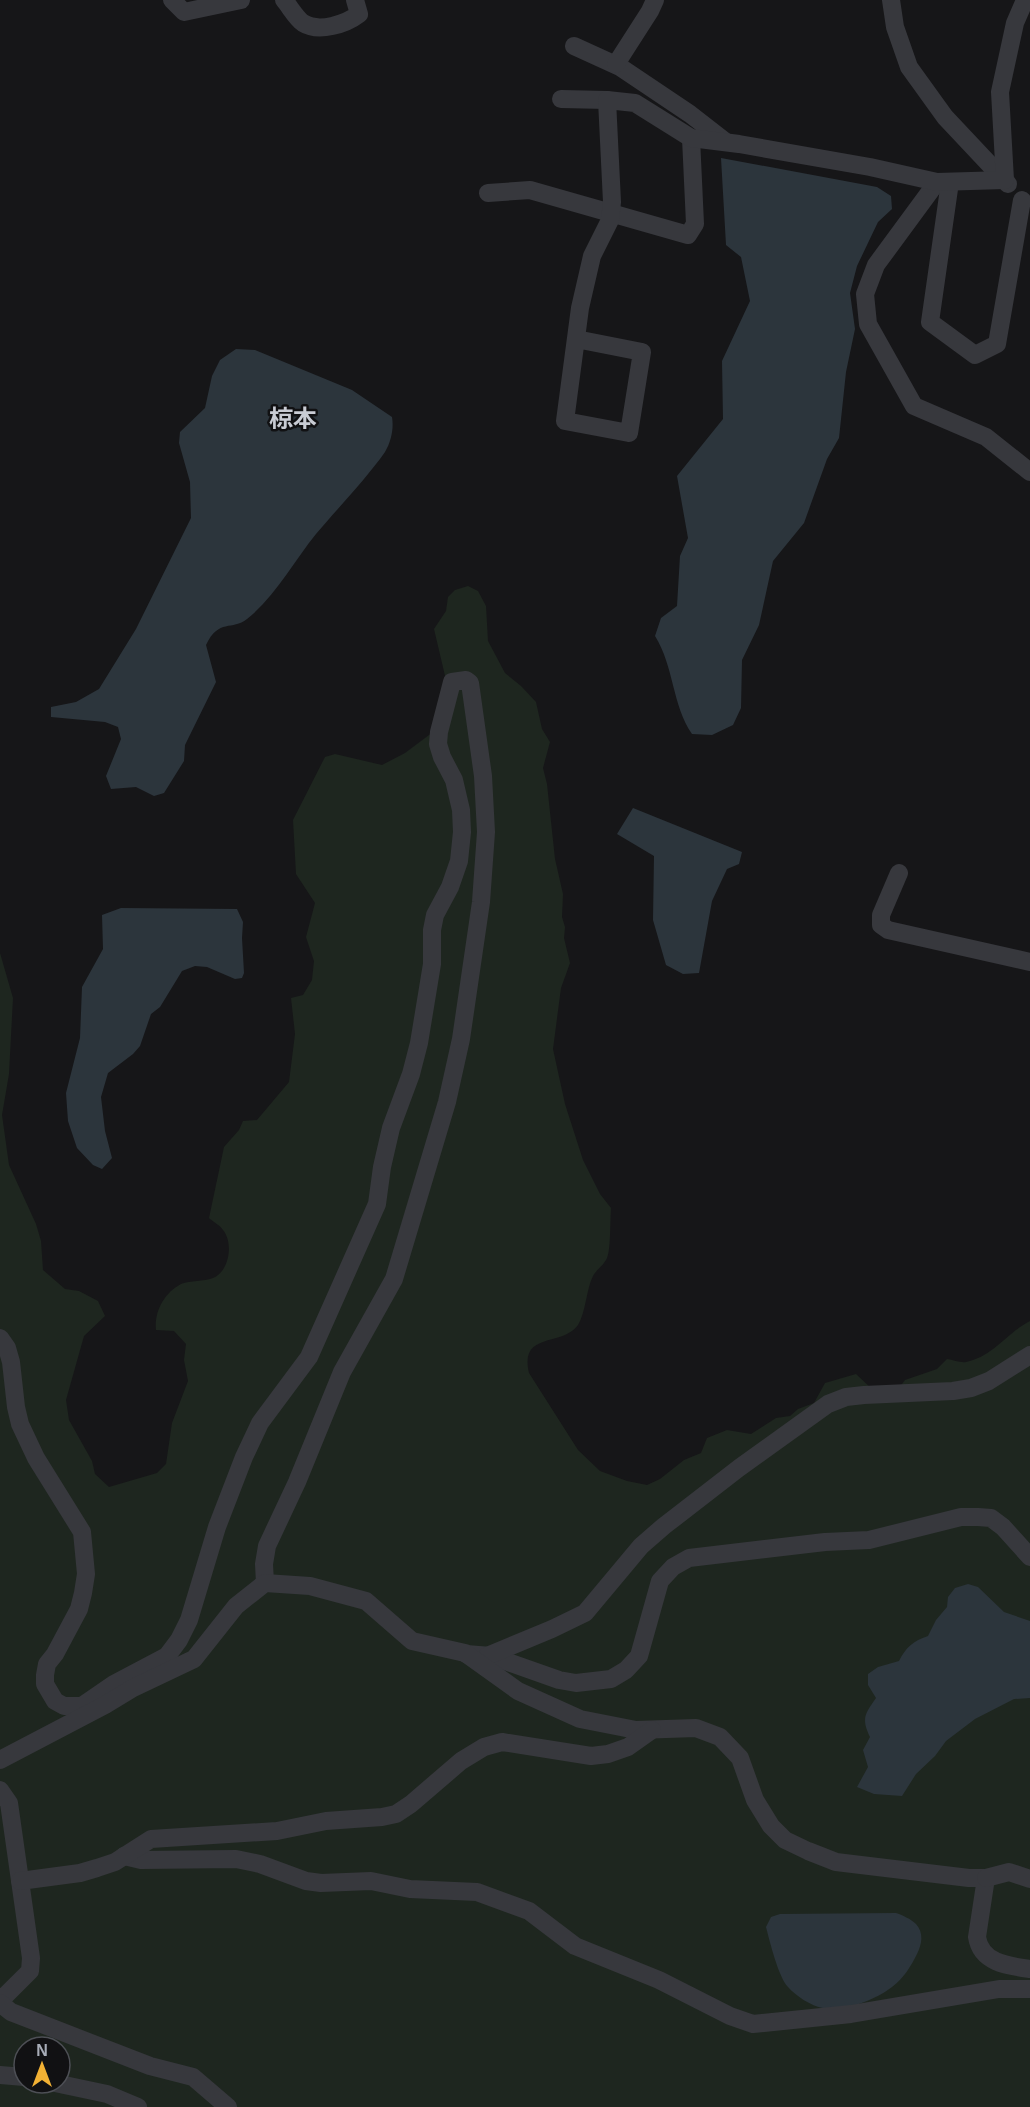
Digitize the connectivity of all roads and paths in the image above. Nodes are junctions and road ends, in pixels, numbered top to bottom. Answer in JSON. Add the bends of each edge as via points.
{"nodes":[{"id":1,"x":172,"y":0,"type":"edge"},
{"id":2,"x":241,"y":0,"type":"edge"},
{"id":3,"x":284,"y":0,"type":"edge"},
{"id":4,"x":355,"y":0,"type":"edge"},
{"id":5,"x":655,"y":0,"type":"edge"},
{"id":6,"x":891,"y":0,"type":"edge"},
{"id":7,"x":1025,"y":0,"type":"edge"},
{"id":8,"x":574,"y":45,"type":"dead end"},
{"id":9,"x":616,"y":64,"type":"junction"},
{"id":10,"x":561,"y":99,"type":"dead end"},
{"id":11,"x":607,"y":100,"type":"junction"},
{"id":12,"x":691,"y":138,"type":"junction"},
{"id":13,"x":726,"y":142,"type":"junction"},
{"id":14,"x":1005,"y":180,"type":"junction"},
{"id":15,"x":943,"y":182,"type":"junction"},
{"id":16,"x":488,"y":193,"type":"dead end"},
{"id":17,"x":1026,"y":205,"type":"edge"},
{"id":18,"x":611,"y":214,"type":"junction"},
{"id":19,"x":576,"y":339,"type":"dead end"},
{"id":20,"x":1030,"y":472,"type":"edge"},
{"id":21,"x":899,"y":873,"type":"dead end"},
{"id":22,"x":1030,"y":962,"type":"edge"},
{"id":23,"x":0,"y":1338,"type":"edge"},
{"id":24,"x":1030,"y":1355,"type":"edge"},
{"id":25,"x":1030,"y":1557,"type":"edge"},
{"id":26,"x":265,"y":1583,"type":"junction"},
{"id":27,"x":465,"y":1653,"type":"junction"},
{"id":28,"x":487,"y":1656,"type":"junction"},
{"id":29,"x":115,"y":1691,"type":"junction"},
{"id":30,"x":652,"y":1730,"type":"junction"},
{"id":31,"x":0,"y":1760,"type":"edge"},
{"id":32,"x":0,"y":1790,"type":"edge"},
{"id":33,"x":124,"y":1856,"type":"junction"},
{"id":34,"x":986,"y":1878,"type":"junction"},
{"id":35,"x":1030,"y":1879,"type":"edge"},
{"id":36,"x":20,"y":1881,"type":"junction"},
{"id":37,"x":1030,"y":1969,"type":"edge"},
{"id":38,"x":1030,"y":1989,"type":"edge"},
{"id":39,"x":0,"y":2001,"type":"edge"},
{"id":40,"x":72,"y":2087,"type":"edge"},
{"id":41,"x":138,"y":2107,"type":"edge"},
{"id":42,"x":228,"y":2107,"type":"edge"}],
"edges":[{"from":1,"to":2,"type":"street","via":[[184,12]]},
{"from":3,"to":4,"type":"street","via":[[304,23],[318,27],[349,22],[359,14]]},
{"from":5,"to":9,"type":"street"},
{"from":6,"to":14,"type":"street","via":[[895,27],[909,67],[945,117]]},
{"from":7,"to":14,"type":"street","via":[[1015,23],[1000,92]]},
{"from":8,"to":9,"type":"street"},
{"from":9,"to":13,"type":"street"},
{"from":10,"to":11,"type":"street"},
{"from":11,"to":12,"type":"street","via":[[635,103]]},
{"from":11,"to":18,"type":"street"},
{"from":12,"to":13,"type":"street"},
{"from":12,"to":18,"type":"street","via":[[695,224],[688,235]]},
{"from":13,"to":15,"type":"street"},
{"from":14,"to":15,"type":"street"},
{"from":14,"to":17,"type":"street"},
{"from":15,"to":17,"type":"street","via":[[930,322],[975,355],[997,344]]},
{"from":15,"to":20,"type":"street","via":[[876,265],[865,294],[868,324],[914,406],[986,437]]},
{"from":16,"to":18,"type":"street","via":[[530,190]]},
{"from":18,"to":19,"type":"street","via":[[592,256],[580,308],[565,422],[629,433],[642,352]]},
{"from":21,"to":22,"type":"street","via":[[881,915],[881,925],[888,930]]},
{"from":23,"to":29,"type":"street","via":[[12,1362],[20,1424],[36,1458],[75,1518],[84,1545],[86,1574],[79,1609],[47,1664],[45,1684],[55,1701],[64,1706],[82,1706]]},
{"from":24,"to":28,"type":"street","via":[[971,1388],[846,1397],[828,1404],[664,1526],[641,1546],[585,1613]]},
{"from":25,"to":28,"type":"street","via":[[1003,1527],[991,1518],[978,1516],[869,1540],[689,1558],[660,1581],[639,1656],[611,1678],[576,1683],[559,1680]]},
{"from":26,"to":27,"type":"street","via":[[310,1586],[366,1601],[412,1641]]},
{"from":26,"to":29,"type":"street","via":[[236,1606],[194,1659]]},
{"from":26,"to":29,"type":"street","via":[[267,1546],[342,1372],[393,1279],[452,1081],[481,902],[486,832],[483,776],[470,683],[466,680],[452,682],[438,744],[454,780],[461,810],[459,861],[435,915],[432,964],[419,1043],[391,1128],[377,1204],[309,1357],[260,1423],[244,1457],[179,1640],[167,1656]]},
{"from":27,"to":28,"type":"street"},
{"from":27,"to":30,"type":"street","via":[[518,1691],[579,1719]]},
{"from":29,"to":31,"type":"street"},
{"from":30,"to":33,"type":"street","via":[[628,1747],[591,1756],[502,1742],[484,1747],[461,1761],[396,1814],[277,1831],[152,1839]]},
{"from":30,"to":34,"type":"street","via":[[696,1728],[720,1737],[740,1758],[755,1800],[771,1826],[785,1840],[808,1851],[836,1862]]},
{"from":32,"to":36,"type":"street","via":[[9,1803]]},
{"from":33,"to":36,"type":"street","via":[[80,1873]]},
{"from":33,"to":38,"type":"street","via":[[141,1860],[236,1859],[306,1881],[371,1881],[410,1889],[477,1892],[529,1911],[575,1946],[753,2024],[852,2014],[999,1989]]},
{"from":34,"to":35,"type":"street","via":[[1009,1872]]},
{"from":34,"to":37,"type":"street","via":[[979,1946],[986,1956],[1004,1965]]},
{"from":36,"to":39,"type":"street","via":[[30,1971]]},
{"from":39,"to":42,"type":"street","via":[[11,2012],[150,2066],[193,2078]]},
{"from":40,"to":41,"type":"street","via":[[107,2094]]}]}
